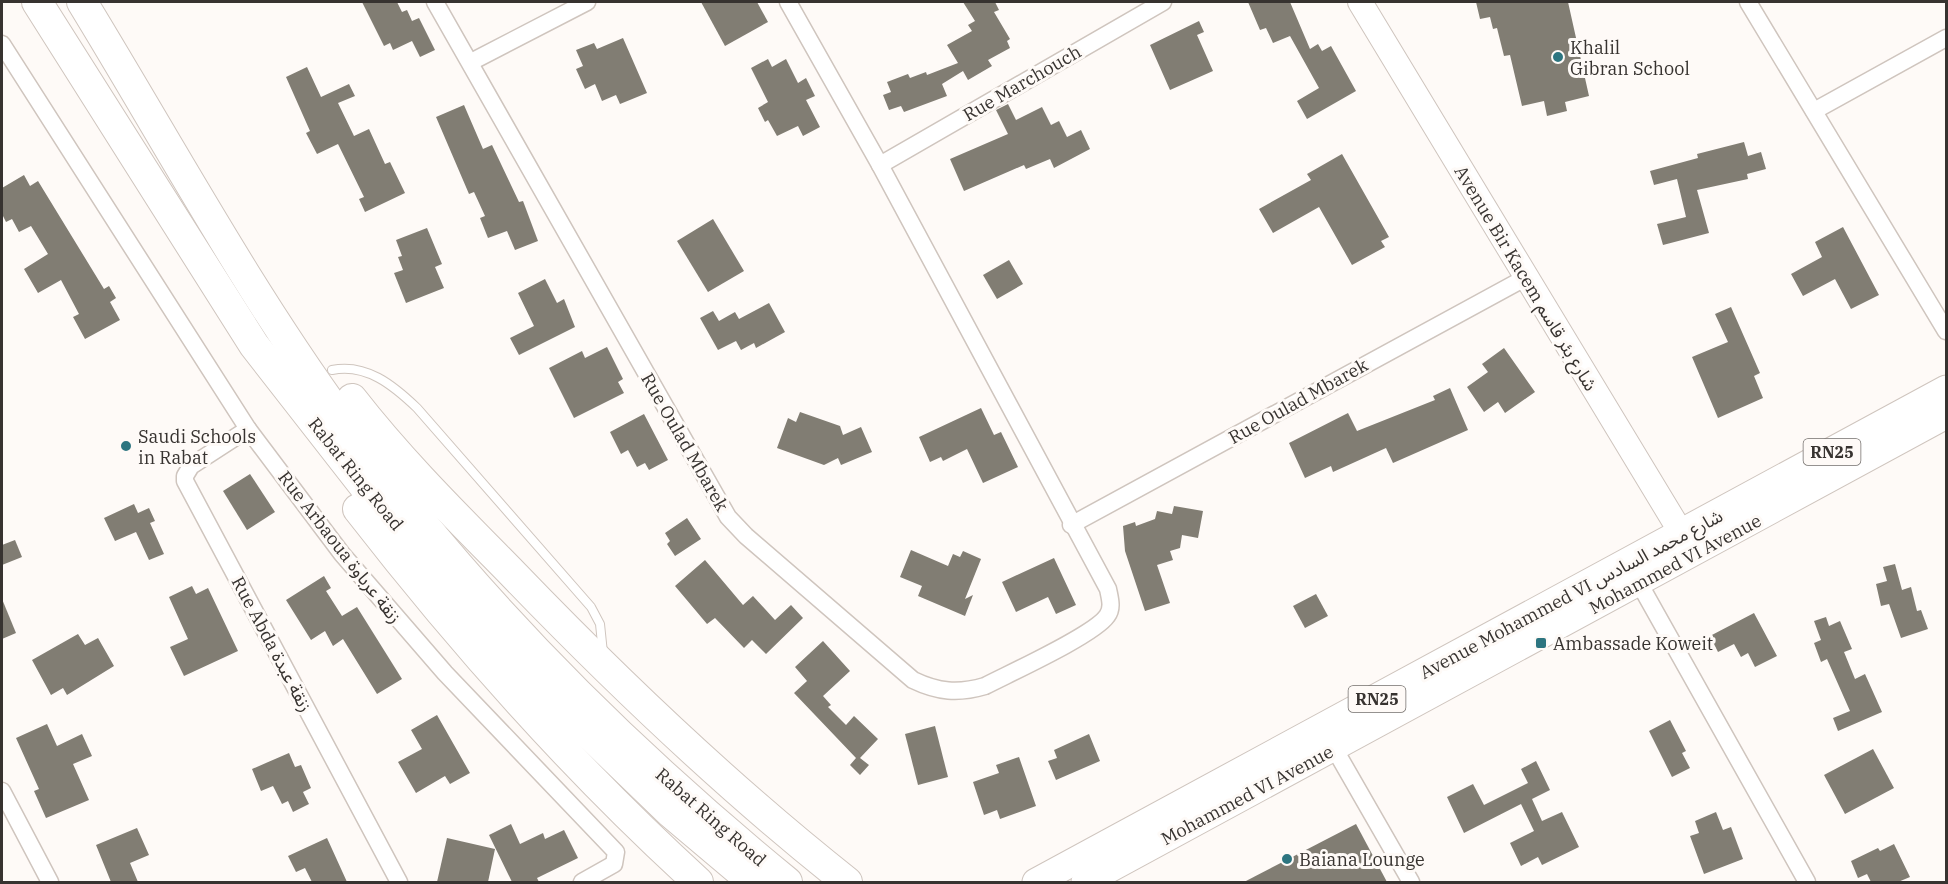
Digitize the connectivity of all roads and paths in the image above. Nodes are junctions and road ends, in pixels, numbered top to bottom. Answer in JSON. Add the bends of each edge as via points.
{"nodes":[{"id":1,"x":37,"y":2,"type":"edge"},
{"id":2,"x":82,"y":2,"type":"edge"},
{"id":3,"x":435,"y":2,"type":"edge"},
{"id":4,"x":587,"y":2,"type":"edge"},
{"id":5,"x":788,"y":2,"type":"edge"},
{"id":6,"x":1163,"y":2,"type":"edge"},
{"id":7,"x":1360,"y":2,"type":"edge"},
{"id":8,"x":1748,"y":2,"type":"edge"},
{"id":9,"x":1947,"y":38,"type":"edge"},
{"id":10,"x":2,"y":44,"type":"edge"},
{"id":11,"x":471,"y":62,"type":"junction"},
{"id":12,"x":1814,"y":111,"type":"junction"},
{"id":13,"x":164,"y":138,"type":"junction"},
{"id":14,"x":880,"y":165,"type":"junction"},
{"id":15,"x":1525,"y":278,"type":"junction"},
{"id":16,"x":1946,"y":331,"type":"edge"},
{"id":17,"x":254,"y":345,"type":"junction"},
{"id":18,"x":332,"y":370,"type":"junction"},
{"id":19,"x":1947,"y":389,"type":"edge"},
{"id":20,"x":1944,"y":422,"type":"edge"},
{"id":21,"x":248,"y":429,"type":"junction"},
{"id":22,"x":1071,"y":525,"type":"junction"},
{"id":23,"x":1688,"y":544,"type":"junction"},
{"id":24,"x":1639,"y":583,"type":"junction"},
{"id":25,"x":602,"y":666,"type":"junction"},
{"id":26,"x":1334,"y":748,"type":"junction"},
{"id":27,"x":2,"y":791,"type":"edge"},
{"id":28,"x":50,"y":882,"type":"edge"},
{"id":29,"x":399,"y":882,"type":"edge"},
{"id":30,"x":582,"y":882,"type":"edge"},
{"id":31,"x":698,"y":882,"type":"edge"},
{"id":32,"x":753,"y":882,"type":"edge"},
{"id":33,"x":787,"y":882,"type":"edge"},
{"id":34,"x":847,"y":882,"type":"edge"},
{"id":35,"x":1036,"y":882,"type":"edge"},
{"id":36,"x":1085,"y":882,"type":"edge"},
{"id":37,"x":1411,"y":882,"type":"edge"},
{"id":38,"x":1807,"y":882,"type":"edge"}],
"edges":[{"from":1,"to":17,"type":"highway","name":"Rabat Ring Road"},
{"from":2,"to":13,"type":"highway","name":"Rabat Ring Road"},
{"from":3,"to":11,"type":"street","name":"Rue Oulad Mbarek"},
{"from":4,"to":11,"type":"street"},
{"from":5,"to":14,"type":"street","name":"Rue Oulad Mbarek"},
{"from":6,"to":14,"type":"street","name":"Rue Marchouch"},
{"from":7,"to":15,"type":"street","name":"Avenue Bir Kacem شارع بئر قاسم"},
{"from":8,"to":12,"type":"street"},
{"from":9,"to":12,"type":"street"},
{"from":10,"to":21,"type":"street","name":"Rue Arbaoua زنقة عرباوة"},
{"from":11,"to":22,"type":"street","name":"Rue Oulad Mbarek","via":[[728,517],[896,668],[931,689],[969,691],[996,681],[1099,625],[1111,609],[1108,590]]},
{"from":12,"to":16,"type":"street"},
{"from":13,"to":18,"type":"highway","via":[[196,166]]},
{"from":13,"to":33,"type":"highway","name":"Rabat Ring Road","via":[[239,266],[322,391],[382,472],[456,561],[623,738]]},
{"from":14,"to":22,"type":"street","name":"Rue Oulad Mbarek"},
{"from":15,"to":22,"type":"street","name":"Rue Oulad Mbarek"},
{"from":15,"to":23,"type":"street","name":"Avenue Bir Kacem شارع بئر قاسم"},
{"from":17,"to":31,"type":"highway","via":[[315,450],[421,590],[552,741]]},
{"from":17,"to":32,"type":"highway","name":"Rabat Ring Road","via":[[364,486],[495,638],[610,756]]},
{"from":18,"to":25,"type":"highway","via":[[423,482]]},
{"from":18,"to":25,"type":"lane","via":[[349,368],[369,373],[417,408],[591,607],[603,635]]},
{"from":19,"to":23,"type":"main road","name":"Avenue Mohammed VI شارع محمد السادس","number":"RN25"},
{"from":20,"to":23,"type":"main road","name":"Mohammed VI Avenue","number":"RN25"},
{"from":21,"to":29,"type":"street","name":"Rue Abda زنقة عبدة","via":[[191,466],[185,481]]},
{"from":21,"to":30,"type":"street","name":"Rue Arbaoua زنقة عرباوة","via":[[397,620],[614,849],[614,864]]},
{"from":23,"to":24,"type":"main road","name":"Mohammed VI Avenue","number":"RN25"},
{"from":23,"to":35,"type":"main road","name":"Avenue Mohammed VI شارع محمد السادس","number":"RN25"},
{"from":24,"to":26,"type":"main road","name":"Mohammed VI Avenue","number":"RN25"},
{"from":24,"to":38,"type":"street"},
{"from":25,"to":34,"type":"highway","via":[[728,783]]},
{"from":26,"to":36,"type":"main road","name":"Mohammed VI Avenue","number":"RN25"},
{"from":26,"to":37,"type":"street"},
{"from":27,"to":28,"type":"street"}]}
